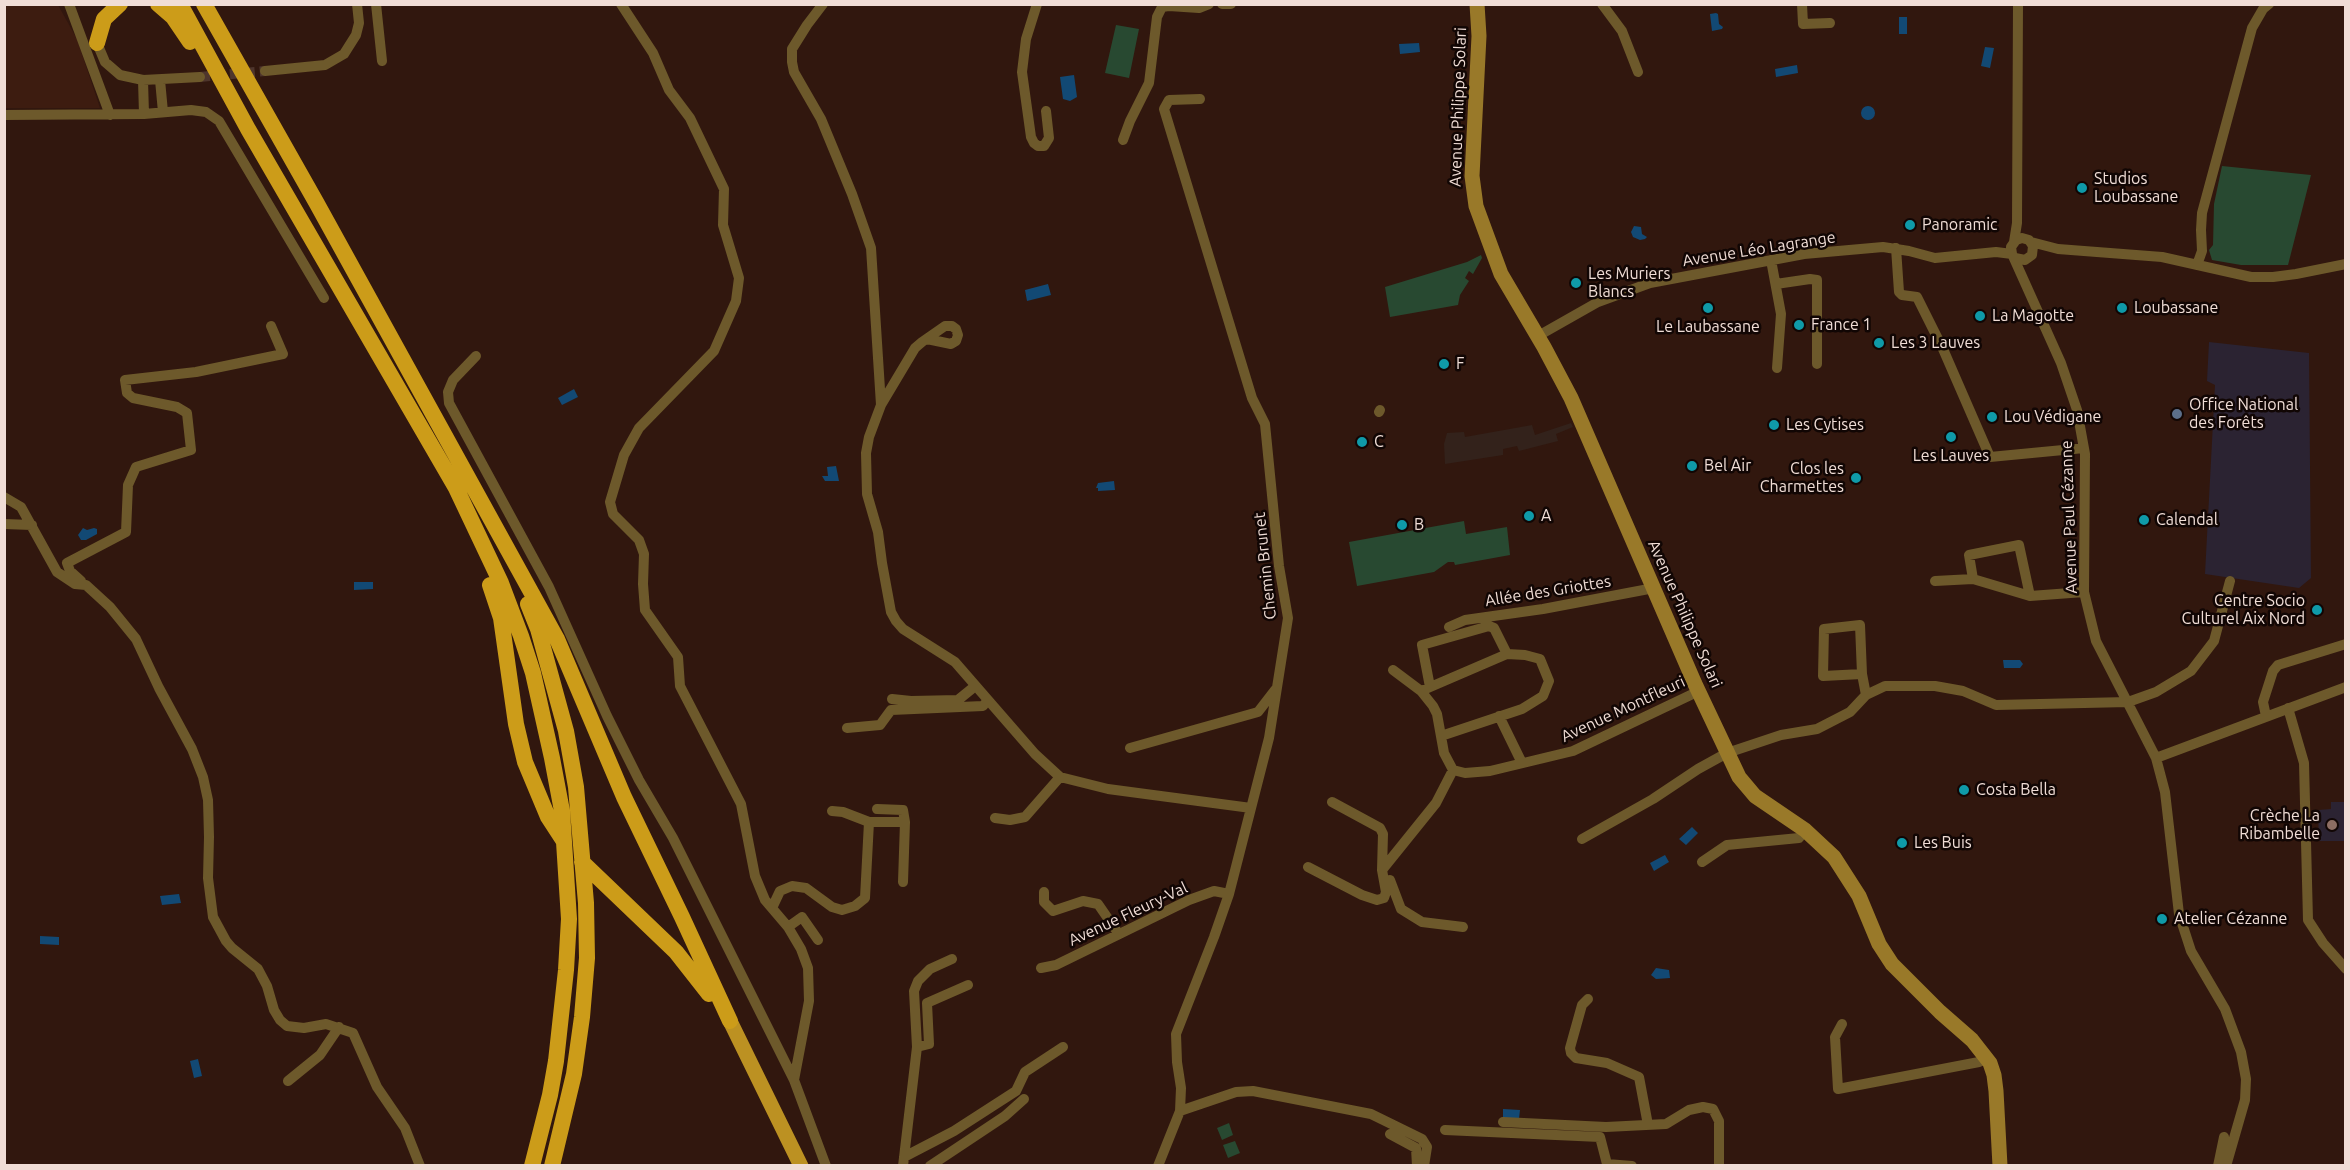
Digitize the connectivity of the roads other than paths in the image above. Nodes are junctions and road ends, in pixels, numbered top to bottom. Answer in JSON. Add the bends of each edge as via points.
{"nodes":[{"id":1,"x":69,"y":4,"type":"edge"},
{"id":2,"x":99,"y":4,"type":"edge"},
{"id":3,"x":120,"y":4,"type":"edge"},
{"id":4,"x":158,"y":4,"type":"edge"},
{"id":5,"x":180,"y":4,"type":"edge"},
{"id":6,"x":206,"y":4,"type":"edge"},
{"id":7,"x":357,"y":4,"type":"edge"},
{"id":8,"x":376,"y":4,"type":"edge"},
{"id":9,"x":621,"y":4,"type":"edge"},
{"id":10,"x":823,"y":4,"type":"edge"},
{"id":11,"x":1037,"y":4,"type":"edge"},
{"id":12,"x":1209,"y":4,"type":"edge"},
{"id":13,"x":1222,"y":4,"type":"edge"},
{"id":14,"x":1231,"y":4,"type":"edge"},
{"id":15,"x":1477,"y":4,"type":"edge"},
{"id":16,"x":1602,"y":4,"type":"edge"},
{"id":17,"x":1802,"y":4,"type":"edge"},
{"id":18,"x":2018,"y":4,"type":"edge"},
{"id":19,"x":2269,"y":4,"type":"edge"},
{"id":20,"x":1830,"y":23,"type":"dead end"},
{"id":21,"x":97,"y":43,"type":"junction"},
{"id":22,"x":382,"y":61,"type":"dead end"},
{"id":23,"x":265,"y":71,"type":"tunnel mouth"},
{"id":24,"x":1638,"y":72,"type":"dead end"},
{"id":25,"x":200,"y":77,"type":"tunnel mouth"},
{"id":26,"x":143,"y":80,"type":"junction"},
{"id":27,"x":160,"y":80,"type":"junction"},
{"id":28,"x":1200,"y":99,"type":"dead end"},
{"id":29,"x":1046,"y":111,"type":"dead end"},
{"id":30,"x":163,"y":112,"type":"junction"},
{"id":31,"x":144,"y":114,"type":"junction"},
{"id":32,"x":4,"y":115,"type":"edge"},
{"id":33,"x":110,"y":115,"type":"junction"},
{"id":34,"x":248,"y":129,"type":"junction"},
{"id":35,"x":1123,"y":140,"type":"dead end"},
{"id":36,"x":2017,"y":223,"type":"junction"},
{"id":37,"x":2029,"y":241,"type":"junction"},
{"id":38,"x":1896,"y":248,"type":"junction"},
{"id":39,"x":2058,"y":249,"type":"junction"},
{"id":40,"x":2013,"y":250,"type":"junction"},
{"id":41,"x":2030,"y":257,"type":"junction"},
{"id":42,"x":1770,"y":260,"type":"junction"},
{"id":43,"x":2346,"y":264,"type":"edge"},
{"id":44,"x":2197,"y":265,"type":"junction"},
{"id":45,"x":2023,"y":277,"type":"junction"},
{"id":46,"x":1776,"y":284,"type":"junction"},
{"id":47,"x":324,"y":298,"type":"dead end"},
{"id":48,"x":271,"y":326,"type":"dead end"},
{"id":49,"x":1538,"y":336,"type":"junction"},
{"id":50,"x":927,"y":339,"type":"dead end"},
{"id":51,"x":476,"y":356,"type":"dead end"},
{"id":52,"x":1817,"y":364,"type":"dead end"},
{"id":53,"x":1777,"y":368,"type":"dead end"},
{"id":54,"x":881,"y":405,"type":"junction"},
{"id":55,"x":2084,"y":448,"type":"junction"},
{"id":56,"x":456,"y":488,"type":"junction"},
{"id":57,"x":4,"y":497,"type":"edge"},
{"id":58,"x":4,"y":524,"type":"edge"},
{"id":59,"x":32,"y":525,"type":"junction"},
{"id":60,"x":498,"y":531,"type":"junction"},
{"id":61,"x":1973,"y":579,"type":"junction"},
{"id":62,"x":1935,"y":581,"type":"dead end"},
{"id":63,"x":2230,"y":582,"type":"dead end"},
{"id":64,"x":86,"y":585,"type":"junction"},
{"id":65,"x":1654,"y":588,"type":"junction"},
{"id":66,"x":2084,"y":592,"type":"junction"},
{"id":67,"x":2030,"y":596,"type":"junction"},
{"id":68,"x":1449,"y":627,"type":"dead end"},
{"id":69,"x":2346,"y":644,"type":"edge"},
{"id":70,"x":1507,"y":654,"type":"junction"},
{"id":71,"x":1393,"y":670,"type":"dead end"},
{"id":72,"x":1862,"y":674,"type":"junction"},
{"id":73,"x":974,"y":687,"type":"junction"},
{"id":74,"x":2346,"y":687,"type":"edge"},
{"id":75,"x":1426,"y":689,"type":"junction"},
{"id":76,"x":1275,"y":690,"type":"junction"},
{"id":77,"x":1699,"y":691,"type":"junction"},
{"id":78,"x":1866,"y":694,"type":"junction"},
{"id":79,"x":892,"y":699,"type":"dead end"},
{"id":80,"x":987,"y":701,"type":"junction"},
{"id":81,"x":2128,"y":702,"type":"junction"},
{"id":82,"x":2288,"y":708,"type":"junction"},
{"id":83,"x":1499,"y":716,"type":"junction"},
{"id":84,"x":2266,"y":716,"type":"junction"},
{"id":85,"x":847,"y":728,"type":"dead end"},
{"id":86,"x":1441,"y":736,"type":"junction"},
{"id":87,"x":1130,"y":748,"type":"dead end"},
{"id":88,"x":1727,"y":753,"type":"junction"},
{"id":89,"x":2156,"y":758,"type":"junction"},
{"id":90,"x":1522,"y":763,"type":"junction"},
{"id":91,"x":1453,"y":770,"type":"junction"},
{"id":92,"x":1060,"y":777,"type":"junction"},
{"id":93,"x":1332,"y":802,"type":"dead end"},
{"id":94,"x":1251,"y":808,"type":"junction"},
{"id":95,"x":877,"y":809,"type":"dead end"},
{"id":96,"x":831,"y":811,"type":"dead end"},
{"id":97,"x":996,"y":818,"type":"dead end"},
{"id":98,"x":869,"y":822,"type":"junction"},
{"id":99,"x":905,"y":822,"type":"junction"},
{"id":100,"x":1805,"y":830,"type":"junction"},
{"id":101,"x":1582,"y":839,"type":"dead end"},
{"id":102,"x":1702,"y":862,"type":"dead end"},
{"id":103,"x":1308,"y":867,"type":"dead end"},
{"id":104,"x":1382,"y":870,"type":"junction"},
{"id":105,"x":903,"y":882,"type":"dead end"},
{"id":106,"x":1044,"y":892,"type":"dead end"},
{"id":107,"x":1229,"y":894,"type":"junction"},
{"id":108,"x":772,"y":908,"type":"junction"},
{"id":109,"x":788,"y":927,"type":"junction"},
{"id":110,"x":1463,"y":927,"type":"dead end"},
{"id":111,"x":1118,"y":933,"type":"junction"},
{"id":112,"x":818,"y":940,"type":"dead end"},
{"id":113,"x":952,"y":959,"type":"dead end"},
{"id":114,"x":1041,"y":968,"type":"dead end"},
{"id":115,"x":2346,"y":969,"type":"edge"},
{"id":116,"x":968,"y":985,"type":"dead end"},
{"id":117,"x":1588,"y":999,"type":"dead end"},
{"id":118,"x":730,"y":1021,"type":"junction"},
{"id":119,"x":1842,"y":1024,"type":"dead end"},
{"id":120,"x":339,"y":1027,"type":"junction"},
{"id":121,"x":917,"y":1047,"type":"junction"},
{"id":122,"x":1064,"y":1047,"type":"dead end"},
{"id":123,"x":1987,"y":1058,"type":"junction"},
{"id":124,"x":794,"y":1080,"type":"junction"},
{"id":125,"x":288,"y":1081,"type":"dead end"},
{"id":126,"x":1024,"y":1099,"type":"dead end"},
{"id":127,"x":1180,"y":1111,"type":"junction"},
{"id":128,"x":1503,"y":1122,"type":"dead end"},
{"id":129,"x":1648,"y":1125,"type":"junction"},
{"id":130,"x":1445,"y":1130,"type":"dead end"},
{"id":131,"x":1390,"y":1134,"type":"dead end"},
{"id":132,"x":2224,"y":1137,"type":"dead end"},
{"id":133,"x":904,"y":1161,"type":"edge"},
{"id":134,"x":420,"y":1166,"type":"edge"},
{"id":135,"x":532,"y":1166,"type":"edge"},
{"id":136,"x":552,"y":1166,"type":"edge"},
{"id":137,"x":801,"y":1166,"type":"edge"},
{"id":138,"x":826,"y":1166,"type":"edge"},
{"id":139,"x":930,"y":1166,"type":"edge"},
{"id":140,"x":1158,"y":1166,"type":"edge"},
{"id":141,"x":1417,"y":1166,"type":"edge"},
{"id":142,"x":1424,"y":1166,"type":"edge"},
{"id":143,"x":1632,"y":1166,"type":"edge"},
{"id":144,"x":1719,"y":1166,"type":"edge"},
{"id":145,"x":2000,"y":1166,"type":"edge"},
{"id":146,"x":2218,"y":1166,"type":"edge"},
{"id":147,"x":2226,"y":1166,"type":"edge"}],
"edges":[{"from":1,"to":33,"type":"street"},
{"from":2,"to":21,"type":"highway","via":[[94,26]]},
{"from":3,"to":21,"type":"highway","via":[[104,19]]},
{"from":4,"to":34,"type":"highway","via":[[178,25]]},
{"from":5,"to":34,"type":"highway"},
{"from":6,"to":60,"type":"highway"},
{"from":7,"to":23,"type":"street","via":[[356,35],[339,58],[317,66]]},
{"from":8,"to":22,"type":"street"},
{"from":9,"to":108,"type":"street","via":[[653,53],[669,90],[690,118],[724,189],[723,225],[739,278],[736,301],[714,351],[639,428],[624,455],[610,502],[613,514],[639,540],[644,554],[645,610],[678,657],[680,686],[741,804],[755,876]]},
{"from":10,"to":54,"type":"street","via":[[792,49],[792,62],[821,118],[871,248]]},
{"from":11,"to":29,"type":"street","via":[[1026,39],[1022,72],[1031,136],[1038,146],[1044,146],[1049,138]]},
{"from":12,"to":35,"type":"street","via":[[1199,8],[1162,8],[1157,18],[1149,83]]},
{"from":13,"to":14,"type":"street"},
{"from":15,"to":49,"type":"main road","name":"Avenue Philippe Solari","via":[[1474,193],[1497,265]]},
{"from":16,"to":24,"type":"street","via":[[1622,31]]},
{"from":17,"to":20,"type":"street","via":[[1803,24]]},
{"from":18,"to":36,"type":"street"},
{"from":19,"to":44,"type":"street","via":[[2252,28],[2202,213],[2202,251]]},
{"from":21,"to":26,"type":"street","via":[[112,69]]},
{"from":25,"to":27,"type":"street"},
{"from":26,"to":27,"type":"street"},
{"from":26,"to":31,"type":"street"},
{"from":27,"to":30,"type":"street"},
{"from":28,"to":76,"type":"street","name":"Chemin Brunet","via":[[1169,100],[1164,109],[1252,398],[1265,424],[1288,618]]},
{"from":30,"to":31,"type":"street"},
{"from":30,"to":47,"type":"street","via":[[200,110],[219,121]]},
{"from":31,"to":33,"type":"street"},
{"from":32,"to":33,"type":"street"},
{"from":34,"to":56,"type":"highway"},
{"from":36,"to":37,"type":"street"},
{"from":36,"to":40,"type":"street"},
{"from":37,"to":39,"type":"street"},
{"from":37,"to":40,"type":"street","via":[[2020,238]]},
{"from":37,"to":41,"type":"street","via":[[2033,248]]},
{"from":38,"to":40,"type":"street","name":"Avenue Léo Lagrange","via":[[1935,258]]},
{"from":38,"to":42,"type":"street","name":"Avenue Léo Lagrange","via":[[1823,251]]},
{"from":38,"to":55,"type":"street","via":[[1899,291],[1917,297],[1990,457]]},
{"from":39,"to":41,"type":"street"},
{"from":39,"to":44,"type":"street","via":[[2149,255]]},
{"from":40,"to":41,"type":"street","via":[[2021,261]]},
{"from":40,"to":45,"type":"street","name":"Avenue Paul Cézanne"},
{"from":41,"to":45,"type":"street"},
{"from":42,"to":46,"type":"street"},
{"from":42,"to":49,"type":"street","name":"Avenue Léo Lagrange","via":[[1622,292],[1576,312]]},
{"from":43,"to":44,"type":"street","via":[[2262,277]]},
{"from":45,"to":55,"type":"street","name":"Avenue Paul Cézanne","via":[[2070,387]]},
{"from":46,"to":52,"type":"street","via":[[1817,280]]},
{"from":46,"to":53,"type":"street","via":[[1781,314]]},
{"from":48,"to":64,"type":"street","via":[[283,354],[196,372],[125,380],[127,393],[133,398],[177,407],[187,413],[191,450],[135,468],[128,485],[126,532],[67,563]]},
{"from":49,"to":65,"type":"main road","name":"Avenue Philippe Solari","via":[[1571,398]]},
{"from":50,"to":54,"type":"street","via":[[915,348]]},
{"from":51,"to":124,"type":"street","via":[[453,380],[449,403],[549,587],[628,759],[673,838]]},
{"from":54,"to":73,"type":"street","via":[[869,437],[865,469],[891,612],[903,629],[954,662]]},
{"from":55,"to":66,"type":"street","name":"Avenue Paul Cézanne"},
{"from":56,"to":118,"type":"highway","via":[[501,618],[520,742],[548,817],[587,868],[676,952]]},
{"from":56,"to":135,"type":"highway","via":[[521,636],[542,707],[562,811],[568,920],[566,970],[554,1072]]},
{"from":57,"to":59,"type":"street","via":[[21,507]]},
{"from":58,"to":59,"type":"street"},
{"from":59,"to":64,"type":"street","via":[[57,572],[75,584]]},
{"from":60,"to":118,"type":"highway","via":[[557,639],[624,797]]},
{"from":60,"to":136,"type":"highway","via":[[538,629],[552,679],[576,787],[583,847],[586,958],[582,1017],[574,1074]]},
{"from":61,"to":62,"type":"street"},
{"from":61,"to":67,"type":"street"},
{"from":61,"to":67,"type":"street","via":[[1969,555],[2019,545]]},
{"from":63,"to":81,"type":"street","via":[[2214,641],[2191,671],[2156,692]]},
{"from":64,"to":120,"type":"street","via":[[136,639],[192,749],[208,800],[208,878],[213,917],[226,940],[258,969],[274,1010],[287,1026]]},
{"from":65,"to":68,"type":"street","name":"Allée des Griottes","via":[[1465,620]]},
{"from":65,"to":77,"type":"main road","name":"Avenue Philippe Solari"},
{"from":66,"to":67,"type":"street"},
{"from":66,"to":81,"type":"street","name":"Avenue Paul Cézanne","via":[[2096,641]]},
{"from":69,"to":84,"type":"street","via":[[2278,664],[2263,702]]},
{"from":70,"to":75,"type":"street"},
{"from":70,"to":75,"type":"street","via":[[1494,628],[1489,627],[1422,645]]},
{"from":70,"to":83,"type":"street","via":[[1540,659],[1549,681],[1543,696],[1522,709]]},
{"from":71,"to":75,"type":"street"},
{"from":72,"to":72,"type":"street","via":[[1860,625],[1824,629],[1823,676]]},
{"from":72,"to":78,"type":"street"},
{"from":73,"to":79,"type":"street","via":[[958,700]]},
{"from":73,"to":80,"type":"street"},
{"from":74,"to":82,"type":"street"},
{"from":75,"to":86,"type":"street"},
{"from":76,"to":87,"type":"street","via":[[1258,712]]},
{"from":76,"to":94,"type":"street","name":"Chemin Brunet","via":[[1269,738]]},
{"from":77,"to":88,"type":"main road","name":"Avenue Philippe Solari"},
{"from":77,"to":90,"type":"street","name":"Avenue Montfleuri","via":[[1573,751]]},
{"from":78,"to":81,"type":"street","via":[[1885,686],[1935,686],[1963,691],[1996,705]]},
{"from":78,"to":88,"type":"street","via":[[1850,712],[1817,729],[1781,735]]},
{"from":80,"to":85,"type":"street","via":[[983,706],[891,710],[880,725]]},
{"from":80,"to":92,"type":"street"},
{"from":81,"to":89,"type":"street","name":"Avenue Paul Cézanne"},
{"from":82,"to":84,"type":"street"},
{"from":82,"to":115,"type":"street","via":[[2304,762],[2308,920]]},
{"from":83,"to":86,"type":"street"},
{"from":83,"to":90,"type":"street"},
{"from":84,"to":89,"type":"street"},
{"from":86,"to":91,"type":"street","via":[[1443,753]]},
{"from":88,"to":100,"type":"main road","name":"Avenue Philippe Solari","via":[[1739,777],[1755,796]]},
{"from":88,"to":101,"type":"street"},
{"from":89,"to":147,"type":"street","name":"Avenue Paul Cézanne","via":[[2165,792],[2179,914],[2191,951],[2226,1010],[2246,1078],[2245,1100]]},
{"from":90,"to":91,"type":"street","name":"Avenue Montfleuri","via":[[1490,771]]},
{"from":91,"to":104,"type":"street","via":[[1436,803]]},
{"from":92,"to":94,"type":"street","via":[[1108,789]]},
{"from":92,"to":97,"type":"street","via":[[1025,817]]},
{"from":93,"to":104,"type":"street","via":[[1380,828]]},
{"from":94,"to":107,"type":"street","name":"Chemin Brunet"},
{"from":95,"to":99,"type":"street","via":[[903,810]]},
{"from":96,"to":98,"type":"street"},
{"from":98,"to":99,"type":"street"},
{"from":98,"to":108,"type":"street","via":[[865,898],[842,910],[806,888],[792,886],[780,891]]},
{"from":99,"to":105,"type":"street"},
{"from":100,"to":102,"type":"street","via":[[1799,838],[1727,845]]},
{"from":100,"to":123,"type":"main road","name":"Avenue Philippe Solari","via":[[1841,867],[1892,964]]},
{"from":103,"to":104,"type":"street","via":[[1377,900],[1384,898],[1386,892]]},
{"from":104,"to":110,"type":"street","via":[[1401,909],[1422,922]]},
{"from":106,"to":111,"type":"street","via":[[1044,902],[1053,911],[1083,901],[1098,904]]},
{"from":107,"to":111,"type":"street","name":"Avenue Fleury-Val","via":[[1214,891]]},
{"from":107,"to":127,"type":"street","name":"Chemin Brunet","via":[[1176,1034]]},
{"from":108,"to":109,"type":"street"},
{"from":109,"to":112,"type":"street","via":[[802,917]]},
{"from":109,"to":124,"type":"street","via":[[808,968],[809,1001]]},
{"from":111,"to":114,"type":"street","name":"Avenue Fleury-Val","via":[[1056,965]]},
{"from":113,"to":121,"type":"street","via":[[930,969],[914,991]]},
{"from":116,"to":121,"type":"street","via":[[927,1003],[929,1044]]},
{"from":117,"to":129,"type":"street","via":[[1582,1005],[1571,1053],[1576,1058],[1607,1063],[1639,1077]]},
{"from":118,"to":137,"type":"main road"},
{"from":119,"to":123,"type":"street","via":[[1835,1037],[1838,1089]]},
{"from":120,"to":125,"type":"street","via":[[320,1055]]},
{"from":120,"to":134,"type":"street","via":[[353,1033],[377,1087],[405,1128]]},
{"from":121,"to":133,"type":"street"},
{"from":122,"to":133,"type":"street","via":[[1025,1072],[1016,1091]]},
{"from":123,"to":145,"type":"main road","name":"Avenue Philippe Solari","via":[[1996,1091]]},
{"from":124,"to":138,"type":"street"},
{"from":126,"to":139,"type":"street"},
{"from":127,"to":140,"type":"street","name":"Chemin Brunet"},
{"from":127,"to":142,"type":"street","via":[[1236,1092],[1253,1091],[1371,1114],[1422,1139],[1427,1147]]},
{"from":128,"to":129,"type":"street"},
{"from":129,"to":144,"type":"street","via":[[1665,1124],[1689,1110],[1713,1108],[1719,1121]]},
{"from":130,"to":143,"type":"street","via":[[1599,1137],[1607,1164]]},
{"from":131,"to":141,"type":"street","via":[[1416,1148]]},
{"from":132,"to":146,"type":"street"}]}
